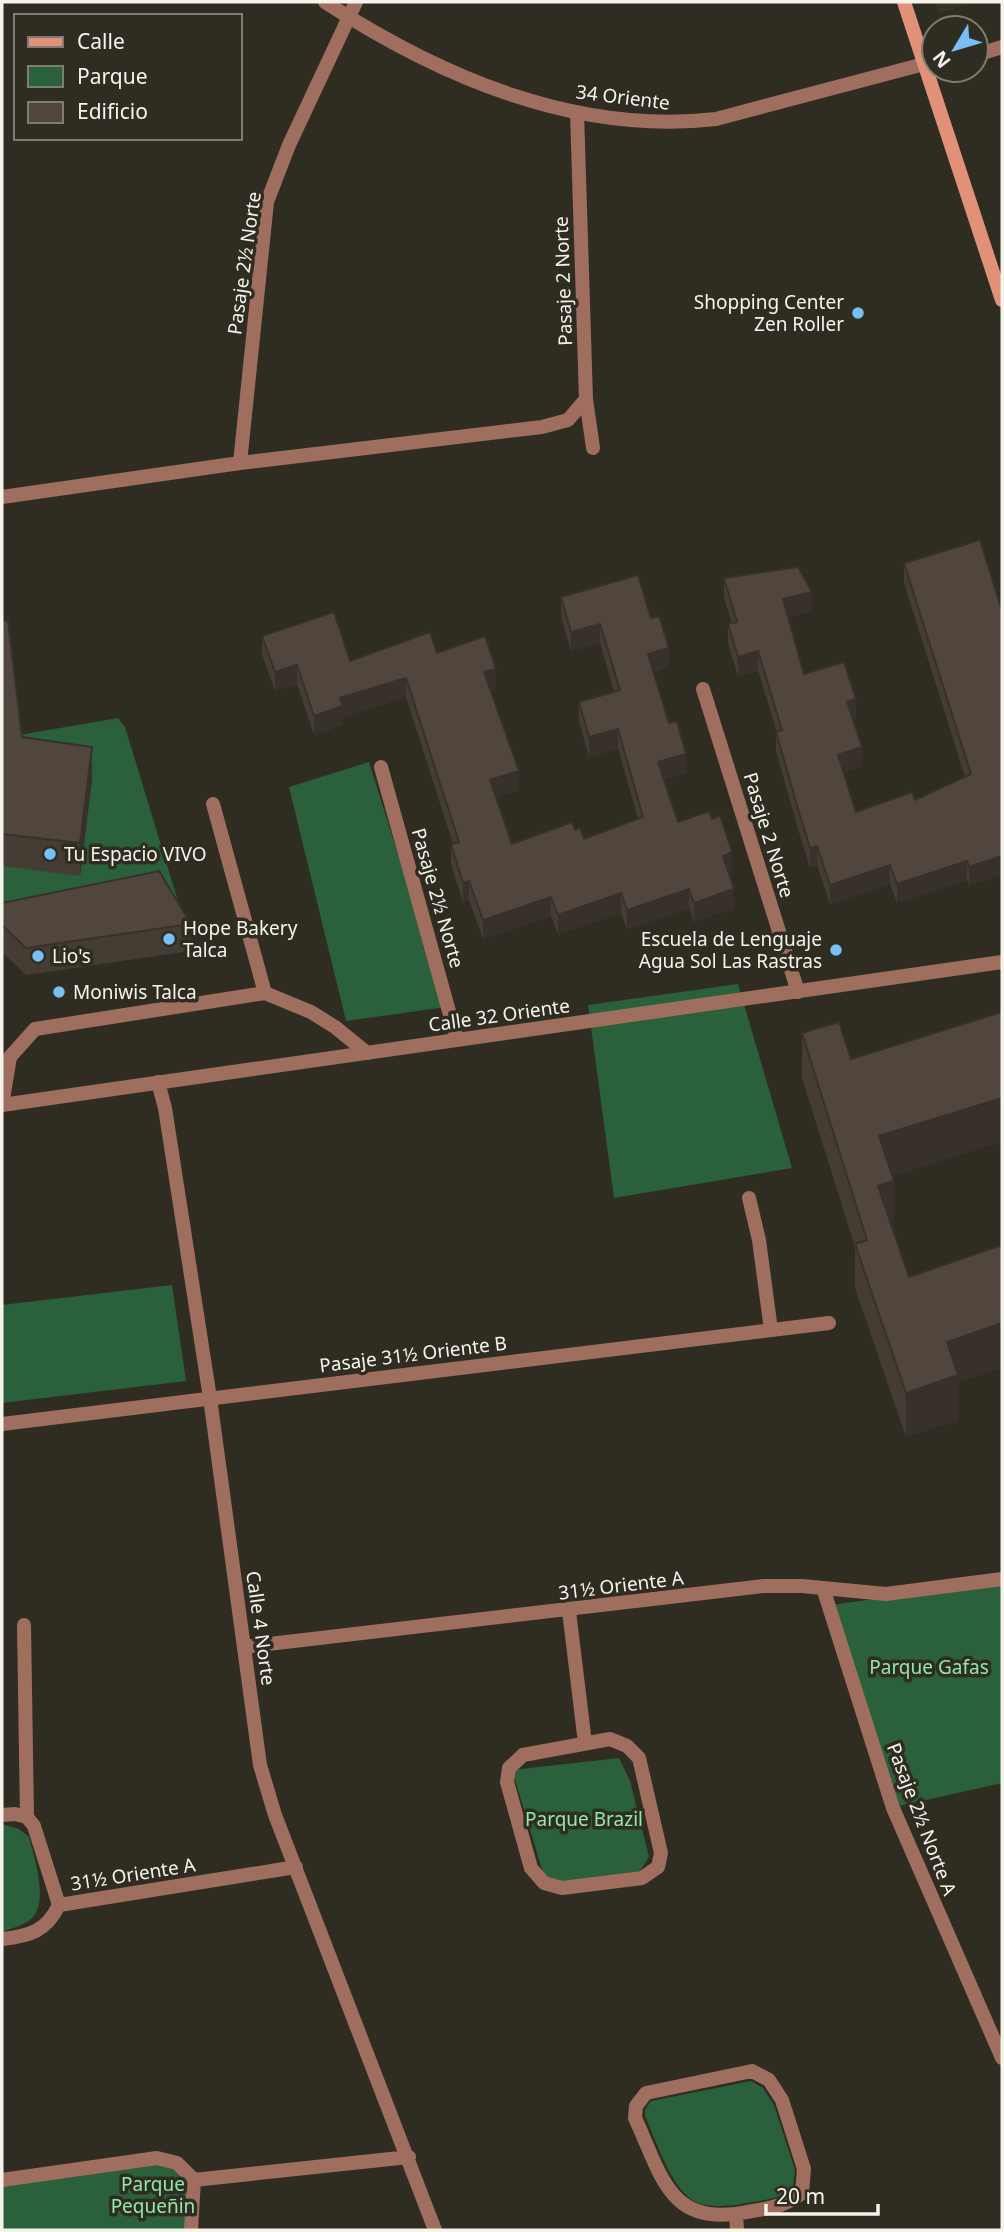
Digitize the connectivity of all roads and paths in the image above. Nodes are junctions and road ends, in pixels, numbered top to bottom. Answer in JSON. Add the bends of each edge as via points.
{"nodes":[{"id":1,"x":325,"y":2,"type":"edge"},
{"id":2,"x":356,"y":2,"type":"edge"},
{"id":3,"x":904,"y":2,"type":"edge"},
{"id":4,"x":349,"y":17,"type":"junction"},
{"id":5,"x":920,"y":41,"type":"edge"},
{"id":6,"x":920,"y":65,"type":"edge"},
{"id":7,"x":935,"y":84,"type":"edge"},
{"id":8,"x":577,"y":112,"type":"junction"},
{"id":9,"x":1002,"y":300,"type":"edge"},
{"id":10,"x":586,"y":399,"type":"junction"},
{"id":11,"x":593,"y":448,"type":"dead end"},
{"id":12,"x":240,"y":463,"type":"junction"},
{"id":13,"x":2,"y":497,"type":"edge"},
{"id":14,"x":703,"y":689,"type":"dead end"},
{"id":15,"x":381,"y":767,"type":"dead end"},
{"id":16,"x":213,"y":804,"type":"dead end"},
{"id":17,"x":1002,"y":962,"type":"edge"},
{"id":18,"x":798,"y":992,"type":"junction"},
{"id":19,"x":265,"y":993,"type":"junction"},
{"id":20,"x":457,"y":1040,"type":"junction"},
{"id":21,"x":366,"y":1053,"type":"junction"},
{"id":22,"x":158,"y":1082,"type":"junction"},
{"id":23,"x":2,"y":1105,"type":"edge"},
{"id":24,"x":749,"y":1198,"type":"dead end"},
{"id":25,"x":829,"y":1323,"type":"dead end"},
{"id":26,"x":771,"y":1330,"type":"junction"},
{"id":27,"x":209,"y":1398,"type":"junction"},
{"id":28,"x":2,"y":1424,"type":"edge"},
{"id":29,"x":1002,"y":1579,"type":"edge"},
{"id":30,"x":823,"y":1588,"type":"junction"},
{"id":31,"x":569,"y":1611,"type":"junction"},
{"id":32,"x":24,"y":1625,"type":"dead end"},
{"id":33,"x":244,"y":1647,"type":"junction"},
{"id":34,"x":585,"y":1743,"type":"junction"},
{"id":35,"x":2,"y":1815,"type":"edge"},
{"id":36,"x":27,"y":1817,"type":"junction"},
{"id":37,"x":296,"y":1867,"type":"junction"},
{"id":38,"x":59,"y":1905,"type":"junction"},
{"id":39,"x":2,"y":1939,"type":"edge"},
{"id":40,"x":1002,"y":2058,"type":"edge"},
{"id":41,"x":409,"y":2157,"type":"junction"},
{"id":42,"x":2,"y":2180,"type":"edge"},
{"id":43,"x":194,"y":2180,"type":"junction"},
{"id":44,"x":736,"y":2214,"type":"junction"},
{"id":45,"x":191,"y":2230,"type":"edge"},
{"id":46,"x":436,"y":2230,"type":"edge"},
{"id":47,"x":737,"y":2230,"type":"edge"}],
"edges":[{"from":1,"to":4,"type":"street","name":"34 Oriente"},
{"from":2,"to":4,"type":"street","name":"Pasaje 2½ Norte"},
{"from":3,"to":5,"type":"main road"},
{"from":4,"to":8,"type":"street","name":"34 Oriente","via":[[393,44],[481,85]]},
{"from":4,"to":12,"type":"street","name":"Pasaje 2½ Norte","via":[[267,202]]},
{"from":6,"to":8,"type":"street","name":"34 Oriente","via":[[716,119],[652,122]]},
{"from":7,"to":9,"type":"main road"},
{"from":8,"to":10,"type":"street","name":"Pasaje 2 Norte"},
{"from":10,"to":11,"type":"street","name":"Pasaje 2 Norte"},
{"from":10,"to":12,"type":"street","via":[[568,420],[542,427]]},
{"from":12,"to":13,"type":"street"},
{"from":14,"to":18,"type":"street","name":"Pasaje 2 Norte"},
{"from":15,"to":20,"type":"street","name":"Pasaje 2½ Norte"},
{"from":16,"to":19,"type":"street"},
{"from":17,"to":18,"type":"street","name":"Calle 32 Oriente"},
{"from":18,"to":20,"type":"street","name":"Calle 32 Oriente"},
{"from":19,"to":21,"type":"street","via":[[311,1012]]},
{"from":19,"to":23,"type":"street","via":[[35,1029],[10,1057]]},
{"from":20,"to":21,"type":"street","name":"Calle 32 Oriente"},
{"from":21,"to":22,"type":"street","name":"Calle 32 Oriente"},
{"from":22,"to":23,"type":"street","name":"Calle 32 Oriente"},
{"from":22,"to":27,"type":"street","name":"Calle 4 Norte"},
{"from":24,"to":26,"type":"street"},
{"from":25,"to":26,"type":"street","name":"Pasaje 31½ Oriente B"},
{"from":26,"to":27,"type":"street","name":"Pasaje 31½ Oriente B"},
{"from":27,"to":28,"type":"street","name":"Pasaje 31½ Oriente B"},
{"from":27,"to":33,"type":"street","name":"Calle 4 Norte"},
{"from":29,"to":30,"type":"street","name":"31½ Oriente A","via":[[886,1594]]},
{"from":30,"to":31,"type":"street","name":"31½ Oriente A","via":[[764,1586]]},
{"from":30,"to":40,"type":"street","name":"Pasaje 2½ Norte A","via":[[893,1808]]},
{"from":31,"to":33,"type":"street","name":"31½ Oriente A"},
{"from":31,"to":34,"type":"street"},
{"from":32,"to":36,"type":"street"},
{"from":33,"to":37,"type":"street","name":"Calle 4 Norte","via":[[260,1765]]},
{"from":34,"to":34,"type":"street","via":[[610,1739],[628,1745],[639,1758],[661,1853],[658,1867],[642,1878],[562,1888],[544,1884],[531,1868],[507,1782],[509,1768],[523,1755]]},
{"from":35,"to":36,"type":"street"},
{"from":36,"to":38,"type":"street","via":[[34,1826]]},
{"from":37,"to":38,"type":"street","name":"31½ Oriente A"},
{"from":37,"to":41,"type":"street","name":"Calle 4 Norte"},
{"from":38,"to":39,"type":"street","via":[[43,1927],[27,1936]]},
{"from":41,"to":43,"type":"street"},
{"from":41,"to":46,"type":"street","name":"Calle 4 Norte"},
{"from":42,"to":43,"type":"street","via":[[157,2158],[177,2163]]},
{"from":43,"to":45,"type":"street"},
{"from":44,"to":44,"type":"street","via":[[788,2204],[802,2193],[804,2169],[782,2101],[769,2080],[752,2071],[646,2093],[636,2106],[635,2118],[666,2186],[681,2204],[697,2213]]},
{"from":44,"to":47,"type":"street"}]}
